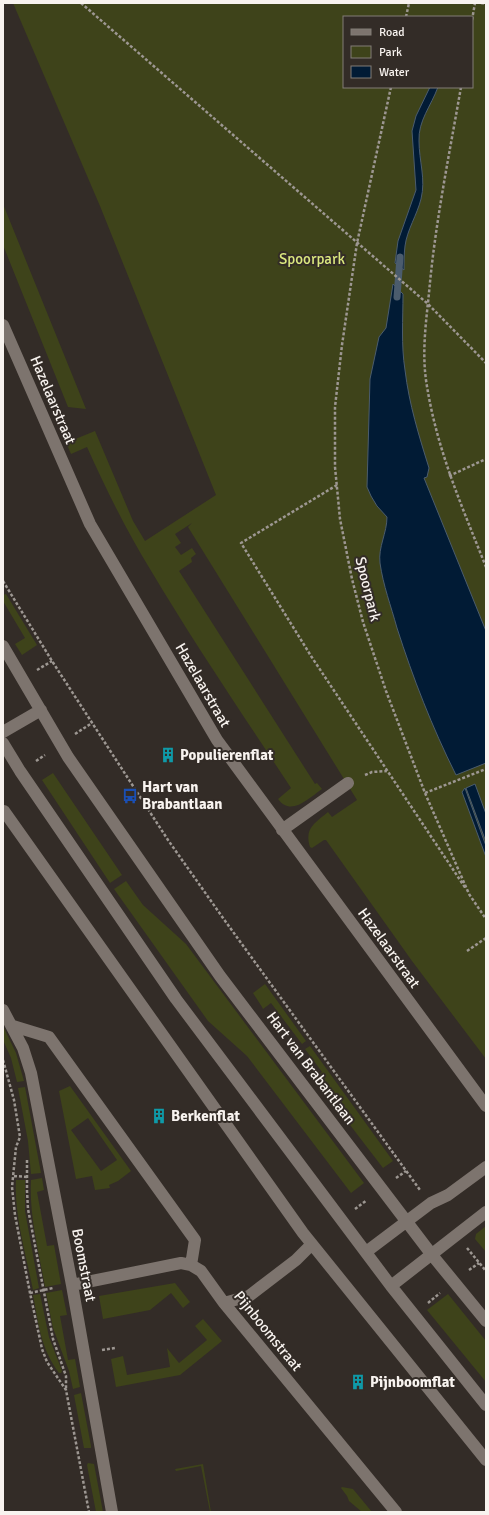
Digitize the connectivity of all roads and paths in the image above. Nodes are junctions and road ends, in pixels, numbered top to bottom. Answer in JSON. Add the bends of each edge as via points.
{"nodes":[{"id":1,"x":81,"y":3,"type":"edge"},
{"id":2,"x":409,"y":3,"type":"edge"},
{"id":3,"x":475,"y":3,"type":"edge"},
{"id":4,"x":481,"y":3,"type":"edge"},
{"id":5,"x":486,"y":4,"type":"edge"},
{"id":6,"x":406,"y":16,"type":"edge"},
{"id":7,"x":473,"y":16,"type":"edge"},
{"id":8,"x":390,"y":88,"type":"edge"},
{"id":9,"x":460,"y":88,"type":"edge"},
{"id":10,"x":357,"y":243,"type":"junction"},
{"id":11,"x":428,"y":304,"type":"junction"},
{"id":12,"x":3,"y":325,"type":"edge"},
{"id":13,"x":486,"y":363,"type":"edge"},
{"id":14,"x":486,"y":459,"type":"edge"},
{"id":15,"x":449,"y":476,"type":"junction"},
{"id":16,"x":337,"y":485,"type":"junction"},
{"id":17,"x":486,"y":567,"type":"edge"},
{"id":18,"x":3,"y":581,"type":"edge"},
{"id":19,"x":3,"y":646,"type":"edge"},
{"id":20,"x":41,"y":710,"type":"junction"},
{"id":21,"x":3,"y":732,"type":"edge"},
{"id":22,"x":3,"y":743,"type":"edge"},
{"id":23,"x":486,"y":769,"type":"edge"},
{"id":24,"x":388,"y":772,"type":"junction"},
{"id":25,"x":348,"y":783,"type":"joint"},
{"id":26,"x":425,"y":793,"type":"junction"},
{"id":27,"x":4,"y":812,"type":"edge"},
{"id":28,"x":282,"y":830,"type":"junction"},
{"id":29,"x":469,"y":894,"type":"junction"},
{"id":30,"x":486,"y":919,"type":"edge"},
{"id":31,"x":486,"y":938,"type":"edge"},
{"id":32,"x":467,"y":951,"type":"dead end"},
{"id":33,"x":3,"y":1010,"type":"edge"},
{"id":34,"x":13,"y":1026,"type":"junction"},
{"id":35,"x":3,"y":1060,"type":"edge"},
{"id":36,"x":486,"y":1106,"type":"edge"},
{"id":37,"x":20,"y":1137,"type":"junction"},
{"id":38,"x":23,"y":1142,"type":"dead end"},
{"id":39,"x":27,"y":1158,"type":"dead end"},
{"id":40,"x":486,"y":1166,"type":"edge"},
{"id":41,"x":383,"y":1188,"type":"junction"},
{"id":42,"x":486,"y":1212,"type":"edge"},
{"id":43,"x":341,"y":1219,"type":"junction"},
{"id":44,"x":407,"y":1221,"type":"junction"},
{"id":45,"x":312,"y":1244,"type":"junction"},
{"id":46,"x":366,"y":1252,"type":"junction"},
{"id":47,"x":432,"y":1255,"type":"junction"},
{"id":48,"x":479,"y":1262,"type":"dead end"},
{"id":49,"x":191,"y":1265,"type":"junction"},
{"id":50,"x":455,"y":1282,"type":"junction"},
{"id":51,"x":72,"y":1285,"type":"junction"},
{"id":52,"x":391,"y":1286,"type":"junction"},
{"id":53,"x":44,"y":1290,"type":"junction"},
{"id":54,"x":30,"y":1293,"type":"junction"},
{"id":55,"x":224,"y":1303,"type":"junction"},
{"id":56,"x":414,"y":1314,"type":"junction"},
{"id":57,"x":486,"y":1321,"type":"edge"},
{"id":58,"x":66,"y":1390,"type":"junction"},
{"id":59,"x":486,"y":1405,"type":"edge"},
{"id":60,"x":486,"y":1460,"type":"edge"},
{"id":61,"x":89,"y":1512,"type":"edge"},
{"id":62,"x":112,"y":1512,"type":"edge"},
{"id":63,"x":396,"y":1512,"type":"edge"}],
"edges":[{"from":1,"to":10,"type":"path"},
{"from":2,"to":6,"type":"path"},
{"from":3,"to":7,"type":"path"},
{"from":4,"to":5,"type":"path"},
{"from":8,"to":10,"type":"path","name":"Spoorpark"},
{"from":9,"to":11,"type":"path","via":[[433,248]]},
{"from":10,"to":11,"type":"path"},
{"from":10,"to":16,"type":"path","name":"Spoorpark","via":[[335,407]]},
{"from":11,"to":13,"type":"path"},
{"from":11,"to":15,"type":"path","via":[[424,328],[426,379],[436,432]]},
{"from":12,"to":28,"type":"street","name":"Hazelaarstraat","via":[[90,524],[217,740]]},
{"from":14,"to":15,"type":"path"},
{"from":15,"to":17,"type":"path"},
{"from":16,"to":24,"type":"path","via":[[241,543],[311,656]]},
{"from":16,"to":26,"type":"path","name":"Spoorpark","via":[[352,578],[364,622],[386,691]]},
{"from":18,"to":41,"type":"path","name":"Hart van Brabantlaan","via":[[168,840],[406,1171]]},
{"from":19,"to":20,"type":"street","name":"Hart van Brabantlaan"},
{"from":20,"to":21,"type":"street"},
{"from":20,"to":41,"type":"street","name":"Hart van Brabantlaan","via":[[68,757],[220,976]]},
{"from":22,"to":43,"type":"street","via":[[176,999]]},
{"from":23,"to":26,"type":"path"},
{"from":24,"to":25,"type":"path","via":[[372,772]]},
{"from":24,"to":29,"type":"path"},
{"from":25,"to":28,"type":"street"},
{"from":26,"to":29,"type":"path","name":"Spoorpark"},
{"from":27,"to":45,"type":"street"},
{"from":28,"to":36,"type":"street","name":"Hazelaarstraat"},
{"from":29,"to":30,"type":"path","name":"Spoorpark"},
{"from":31,"to":32,"type":"path"},
{"from":33,"to":34,"type":"street","name":"Boomstraat"},
{"from":34,"to":49,"type":"street","via":[[49,1037],[195,1240]]},
{"from":34,"to":51,"type":"street","name":"Boomstraat","via":[[31,1073]]},
{"from":35,"to":37,"type":"path","via":[[14,1100]]},
{"from":37,"to":38,"type":"path"},
{"from":37,"to":54,"type":"path","via":[[16,1147],[12,1187]]},
{"from":39,"to":53,"type":"path","via":[[28,1209]]},
{"from":40,"to":44,"type":"street","via":[[448,1195],[430,1203]]},
{"from":41,"to":43,"type":"path"},
{"from":41,"to":44,"type":"street","name":"Hart van Brabantlaan"},
{"from":42,"to":47,"type":"street"},
{"from":43,"to":46,"type":"street"},
{"from":44,"to":46,"type":"street"},
{"from":44,"to":47,"type":"street","name":"Hart van Brabantlaan"},
{"from":45,"to":55,"type":"street","via":[[296,1260],[249,1296]]},
{"from":45,"to":60,"type":"street"},
{"from":46,"to":52,"type":"street"},
{"from":47,"to":50,"type":"street","name":"Hart van Brabantlaan"},
{"from":47,"to":52,"type":"street"},
{"from":48,"to":50,"type":"path"},
{"from":49,"to":51,"type":"street","via":[[181,1263]]},
{"from":49,"to":55,"type":"street","name":"Pijnboomstraat","via":[[200,1271]]},
{"from":50,"to":56,"type":"path"},
{"from":50,"to":57,"type":"street","name":"Hart van Brabantlaan"},
{"from":51,"to":53,"type":"path"},
{"from":51,"to":62,"type":"street","name":"Boomstraat"},
{"from":52,"to":56,"type":"street"},
{"from":53,"to":54,"type":"path"},
{"from":53,"to":58,"type":"path","via":[[53,1340],[66,1376]]},
{"from":54,"to":58,"type":"path","via":[[42,1349],[47,1362]]},
{"from":55,"to":63,"type":"street","name":"Pijnboomstraat"},
{"from":56,"to":59,"type":"street"},
{"from":58,"to":61,"type":"path"}]}
